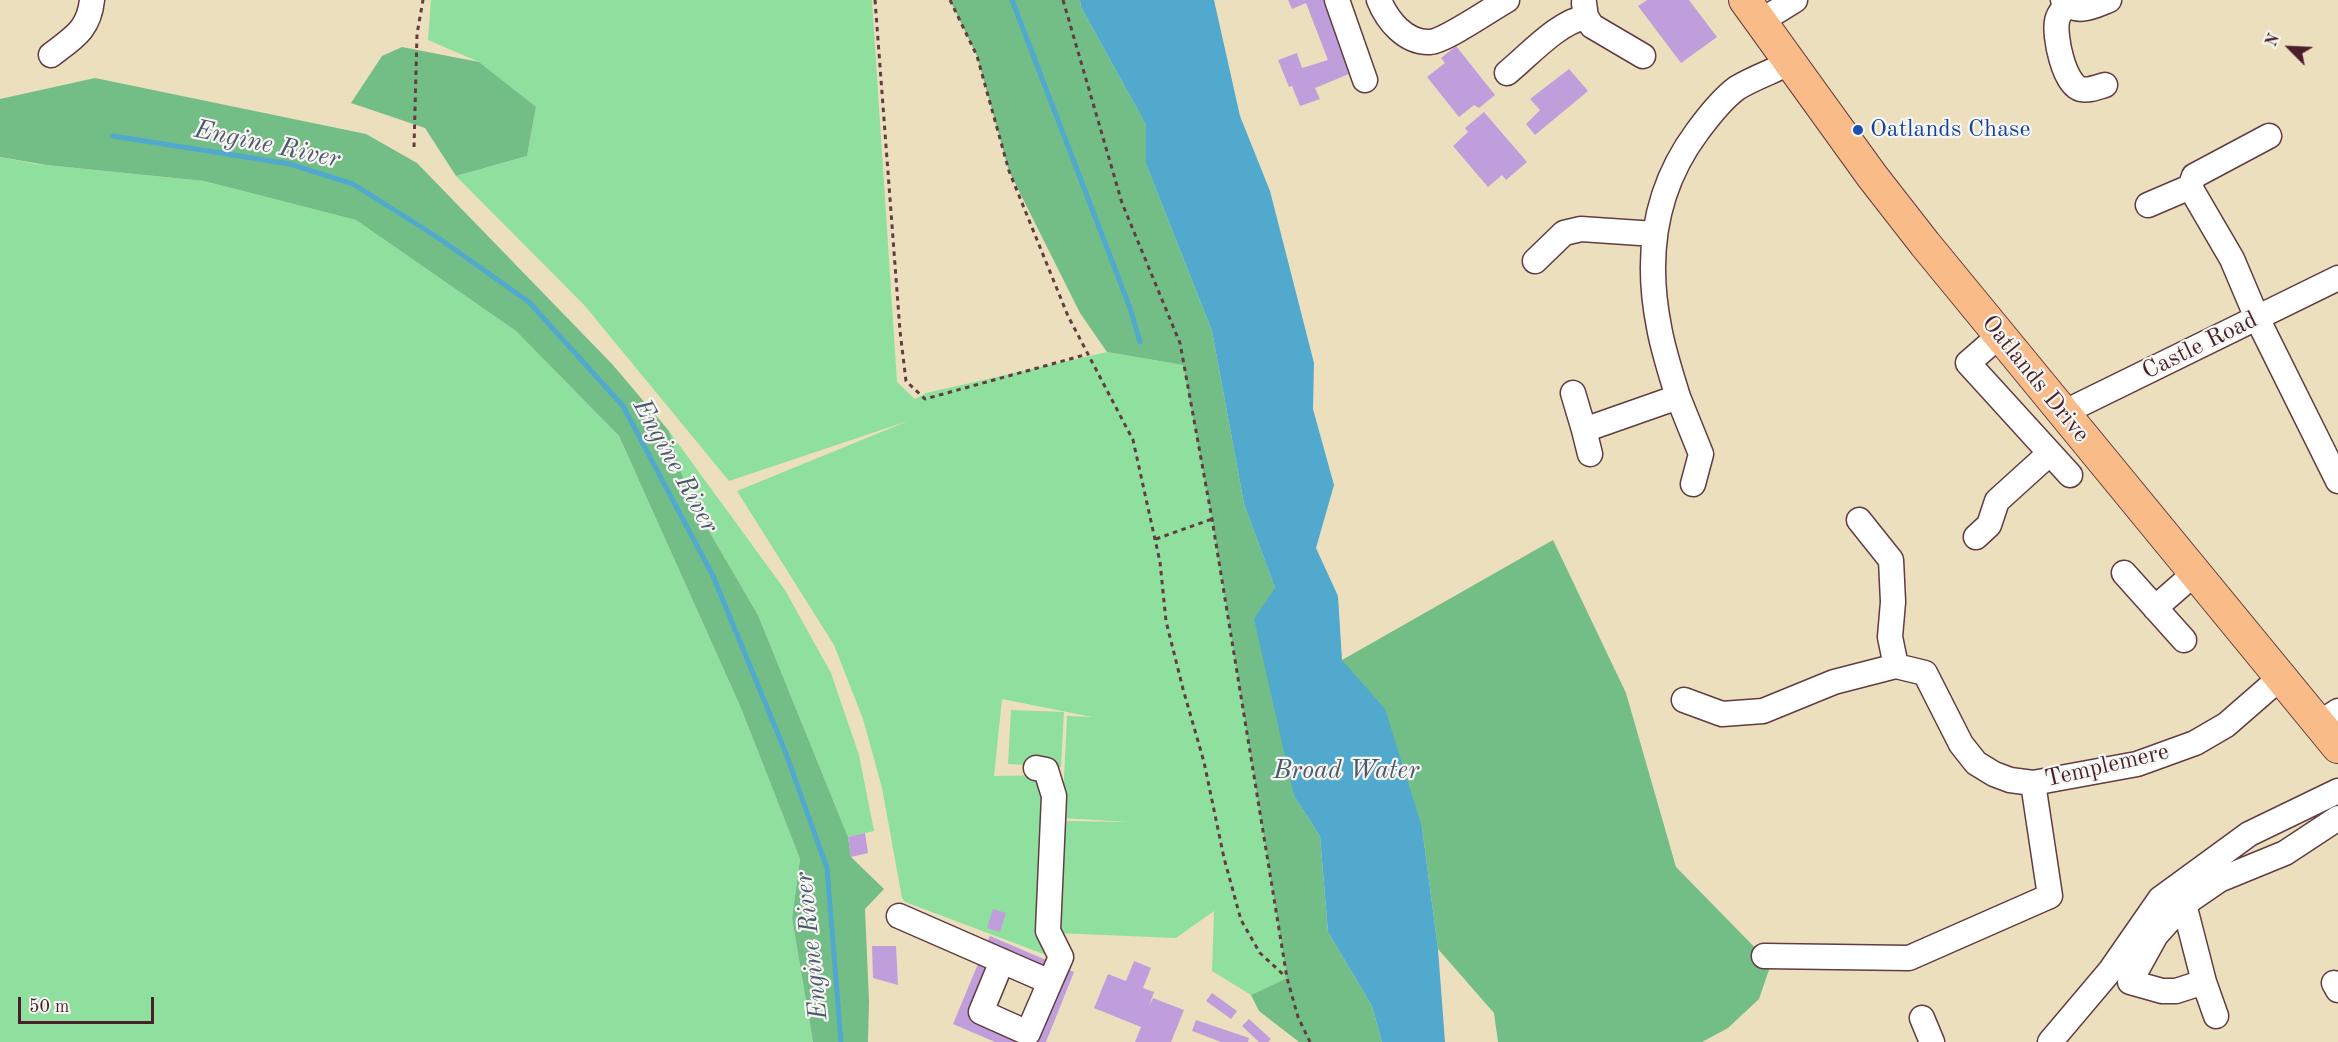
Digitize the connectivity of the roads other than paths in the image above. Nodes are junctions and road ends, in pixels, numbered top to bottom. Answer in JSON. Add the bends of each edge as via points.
{"nodes":[{"id":1,"x":92,"y":0,"type":"edge"},
{"id":2,"x":1337,"y":0,"type":"edge"},
{"id":3,"x":1379,"y":0,"type":"edge"},
{"id":4,"x":1507,"y":0,"type":"edge"},
{"id":5,"x":1795,"y":0,"type":"edge"},
{"id":6,"x":2109,"y":0,"type":"edge"},
{"id":7,"x":2065,"y":2,"type":"edge"},
{"id":8,"x":1585,"y":8,"type":"edge"},
{"id":9,"x":1753,"y":11,"type":"edge"},
{"id":10,"x":51,"y":55,"type":"dead end"},
{"id":11,"x":1643,"y":56,"type":"dead end"},
{"id":12,"x":1791,"y":62,"type":"junction"},
{"id":13,"x":1507,"y":73,"type":"dead end"},
{"id":14,"x":1365,"y":80,"type":"dead end"},
{"id":15,"x":2105,"y":86,"type":"dead end"},
{"id":16,"x":2269,"y":136,"type":"dead end"},
{"id":17,"x":2190,"y":187,"type":"junction"},
{"id":18,"x":2148,"y":205,"type":"dead end"},
{"id":19,"x":1655,"y":234,"type":"junction"},
{"id":20,"x":1535,"y":261,"type":"dead end"},
{"id":21,"x":2338,"y":278,"type":"edge"},
{"id":22,"x":2257,"y":318,"type":"junction"},
{"id":23,"x":1999,"y":336,"type":"junction"},
{"id":24,"x":1573,"y":393,"type":"dead end"},
{"id":25,"x":1678,"y":397,"type":"junction"},
{"id":26,"x":2064,"y":416,"type":"junction"},
{"id":27,"x":1584,"y":430,"type":"junction"},
{"id":28,"x":2050,"y":453,"type":"junction"},
{"id":29,"x":1590,"y":454,"type":"dead end"},
{"id":30,"x":2070,"y":475,"type":"dead end"},
{"id":31,"x":2338,"y":481,"type":"edge"},
{"id":32,"x":1693,"y":484,"type":"dead end"},
{"id":33,"x":1859,"y":520,"type":"dead end"},
{"id":34,"x":1976,"y":537,"type":"dead end"},
{"id":35,"x":2124,"y":573,"type":"dead end"},
{"id":36,"x":2195,"y":573,"type":"junction"},
{"id":37,"x":2155,"y":608,"type":"junction"},
{"id":38,"x":2184,"y":640,"type":"dead end"},
{"id":39,"x":1896,"y":666,"type":"junction"},
{"id":40,"x":2280,"y":678,"type":"junction"},
{"id":41,"x":1684,"y":699,"type":"dead end"},
{"id":42,"x":2328,"y":717,"type":"edge"},
{"id":43,"x":2338,"y":747,"type":"edge"},
{"id":44,"x":1036,"y":768,"type":"dead end"},
{"id":45,"x":2033,"y":783,"type":"junction"},
{"id":46,"x":2338,"y":791,"type":"edge"},
{"id":47,"x":2338,"y":818,"type":"edge"},
{"id":48,"x":2184,"y":904,"type":"junction"},
{"id":49,"x":899,"y":916,"type":"dead end"},
{"id":50,"x":1764,"y":956,"type":"dead end"},
{"id":51,"x":1002,"y":962,"type":"junction"},
{"id":52,"x":1050,"y":982,"type":"junction"},
{"id":53,"x":2205,"y":982,"type":"junction"},
{"id":54,"x":2216,"y":1016,"type":"dead end"},
{"id":55,"x":1922,"y":1018,"type":"dead end"},
{"id":56,"x":1932,"y":1042,"type":"edge"},
{"id":57,"x":2050,"y":1042,"type":"edge"}],
"edges":[{"from":1,"to":10,"type":"street","via":[[82,30]]},
{"from":2,"to":14,"type":"street"},
{"from":3,"to":4,"type":"street","via":[[1392,24],[1416,39],[1430,42]]},
{"from":5,"to":9,"type":"street"},
{"from":6,"to":7,"type":"street","via":[[2086,10]]},
{"from":7,"to":15,"type":"street","via":[[2057,22],[2066,75],[2083,90]]},
{"from":8,"to":11,"type":"street","via":[[1592,26]]},
{"from":8,"to":13,"type":"street"},
{"from":9,"to":12,"type":"main road","name":"Oatlands Drive"},
{"from":12,"to":19,"type":"street","via":[[1737,89],[1707,118],[1681,153],[1663,192]]},
{"from":12,"to":23,"type":"main road","name":"Oatlands Drive","via":[[1872,176]]},
{"from":16,"to":17,"type":"street","via":[[2194,176]]},
{"from":17,"to":18,"type":"street"},
{"from":17,"to":22,"type":"street","via":[[2232,259]]},
{"from":19,"to":20,"type":"street","via":[[1581,229],[1564,233]]},
{"from":19,"to":25,"type":"street","via":[[1653,275],[1659,326]]},
{"from":21,"to":22,"type":"street","name":"Castle Road"},
{"from":22,"to":26,"type":"street","name":"Castle Road","via":[[2075,407]]},
{"from":22,"to":31,"type":"street"},
{"from":23,"to":26,"type":"main road","name":"Oatlands Drive"},
{"from":23,"to":28,"type":"street","via":[[1968,363]]},
{"from":24,"to":27,"type":"street"},
{"from":25,"to":27,"type":"street"},
{"from":25,"to":32,"type":"street","via":[[1701,454]]},
{"from":26,"to":36,"type":"main road","name":"Oatlands Drive"},
{"from":27,"to":29,"type":"street"},
{"from":28,"to":30,"type":"street"},
{"from":28,"to":34,"type":"street","via":[[1997,501],[1989,525]]},
{"from":33,"to":39,"type":"street","via":[[1891,560],[1890,638]]},
{"from":35,"to":37,"type":"street"},
{"from":36,"to":37,"type":"street"},
{"from":36,"to":40,"type":"main road","name":"Oatlands Drive"},
{"from":37,"to":38,"type":"street"},
{"from":39,"to":41,"type":"street","name":"Templemere","via":[[1834,682],[1763,711],[1722,714]]},
{"from":39,"to":45,"type":"street","name":"Templemere","via":[[1925,673],[1961,744],[1977,763],[2010,780]]},
{"from":40,"to":42,"type":"main road","name":"Oatlands Drive"},
{"from":40,"to":45,"type":"street","name":"Templemere","via":[[2226,725],[2195,743],[2137,764]]},
{"from":42,"to":43,"type":"main road","name":"Oatlands Drive"},
{"from":44,"to":52,"type":"street","via":[[1046,770],[1054,796],[1048,931],[1061,957]]},
{"from":45,"to":50,"type":"street","via":[[2050,896],[1910,958]]},
{"from":46,"to":57,"type":"street","via":[[2249,834],[2160,899],[2110,971]]},
{"from":47,"to":48,"type":"street","via":[[2285,853],[2219,880]]},
{"from":48,"to":53,"type":"street"},
{"from":48,"to":53,"type":"street","via":[[2156,935],[2130,982],[2176,991]]},
{"from":49,"to":51,"type":"street"},
{"from":51,"to":52,"type":"street"},
{"from":51,"to":52,"type":"street","via":[[981,1012],[1028,1032]]},
{"from":53,"to":54,"type":"street"},
{"from":55,"to":56,"type":"street"}]}
